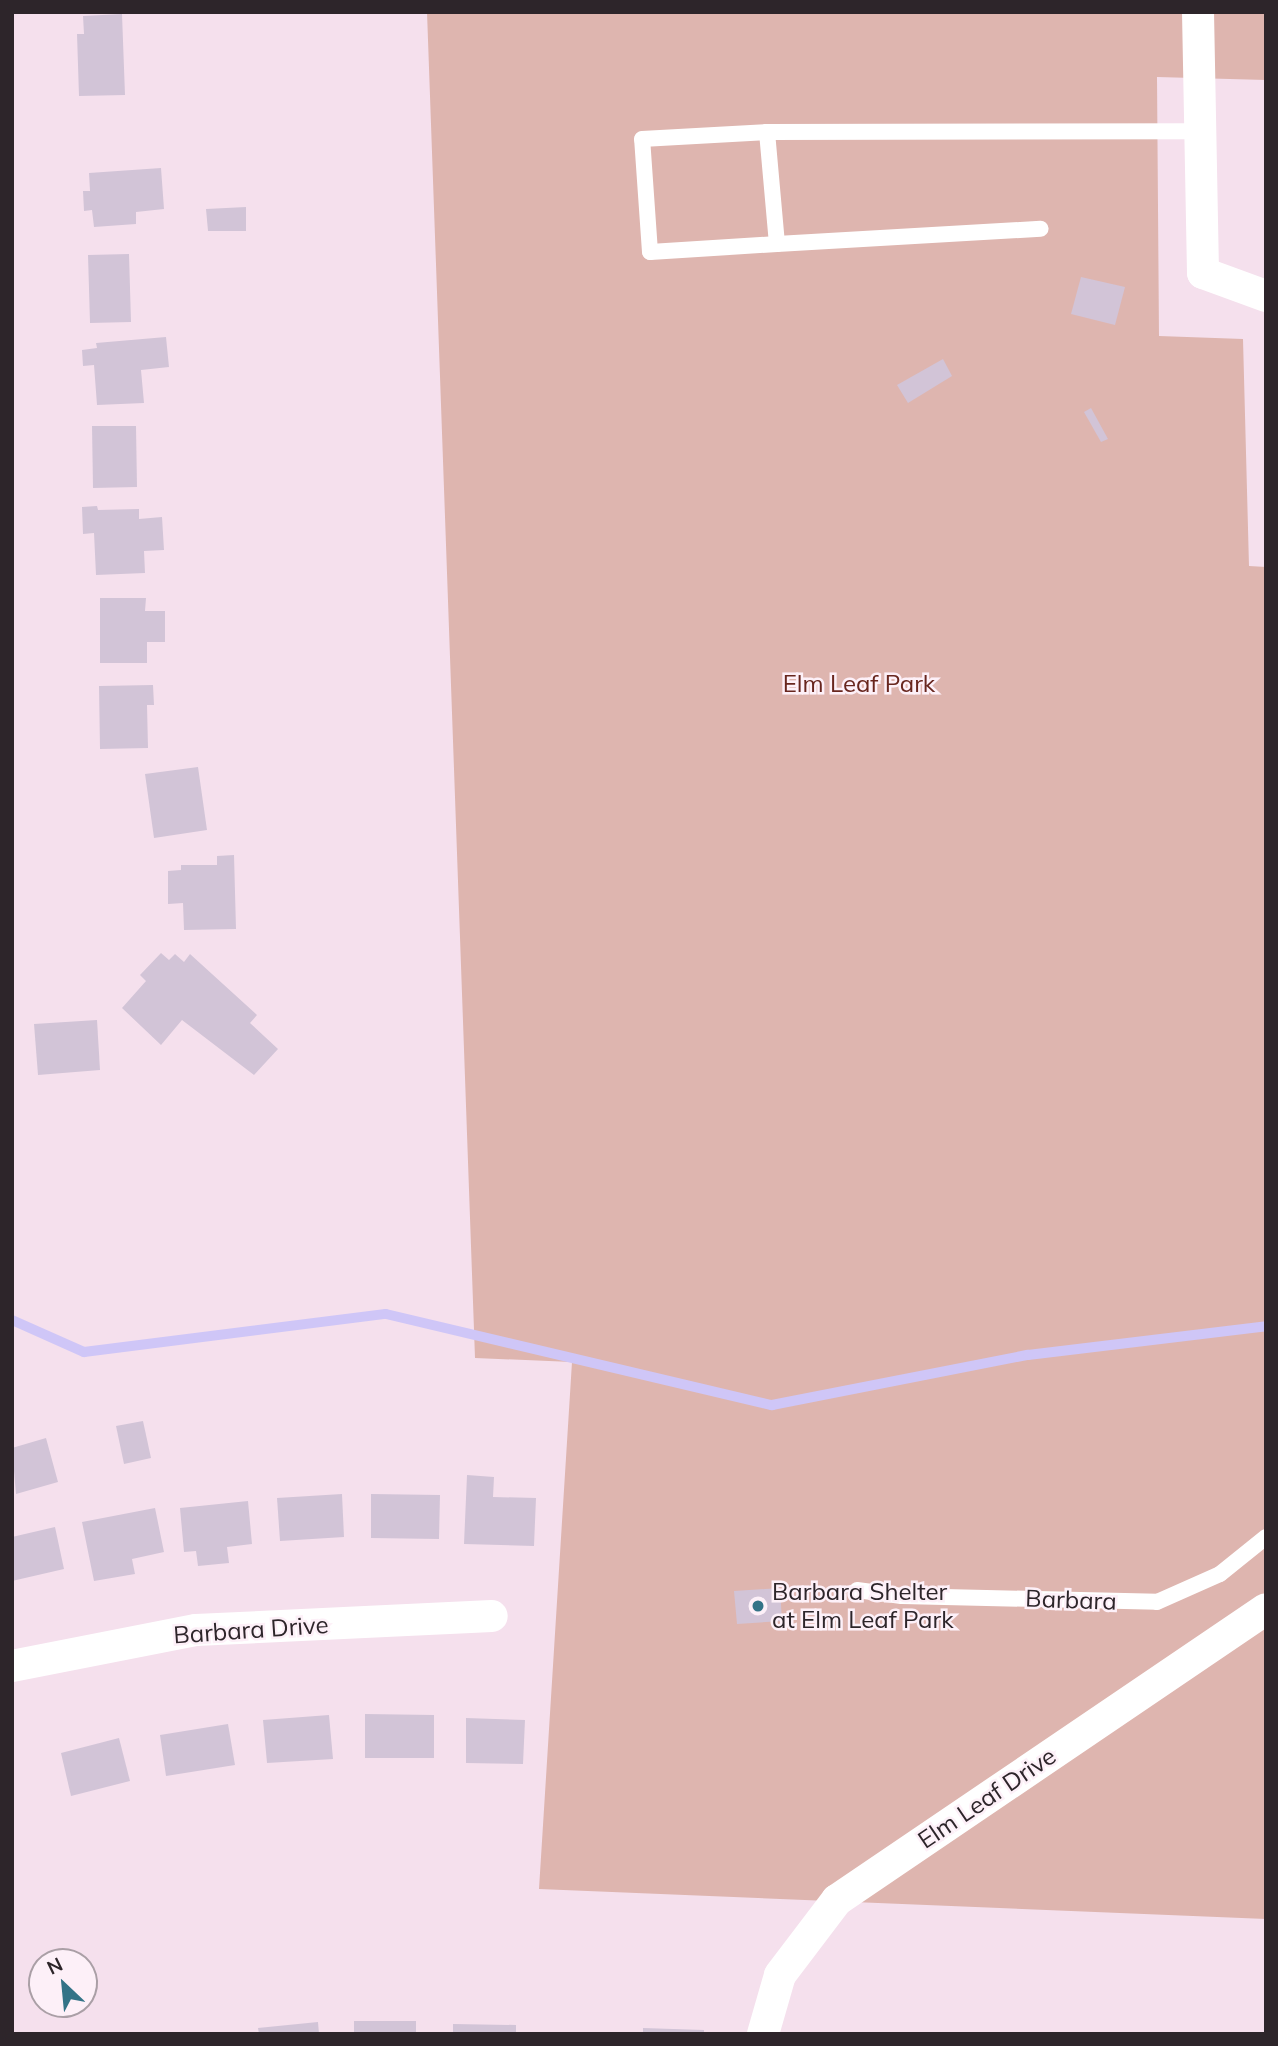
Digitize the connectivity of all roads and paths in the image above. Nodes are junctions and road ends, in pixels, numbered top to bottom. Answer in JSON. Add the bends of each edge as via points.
{"nodes":[{"id":1,"x":1198,"y":12,"type":"edge"},
{"id":2,"x":1200,"y":131,"type":"junction"},
{"id":3,"x":768,"y":132,"type":"junction"},
{"id":4,"x":1041,"y":229,"type":"dead end"},
{"id":5,"x":777,"y":244,"type":"junction"},
{"id":6,"x":1266,"y":296,"type":"edge"},
{"id":7,"x":1266,"y":1537,"type":"edge"},
{"id":8,"x":857,"y":1590,"type":"dead end"},
{"id":9,"x":1266,"y":1609,"type":"edge"},
{"id":10,"x":492,"y":1616,"type":"dead end"},
{"id":11,"x":12,"y":1666,"type":"edge"},
{"id":12,"x":762,"y":2034,"type":"edge"}],
"edges":[{"from":1,"to":2,"type":"street"},
{"from":2,"to":3,"type":"lane"},
{"from":2,"to":6,"type":"street","via":[[1203,273]]},
{"from":3,"to":5,"type":"lane"},
{"from":3,"to":5,"type":"lane","via":[[642,139],[650,252]]},
{"from":4,"to":5,"type":"lane"},
{"from":7,"to":8,"type":"lane","name":"Barbara","via":[[1220,1574],[1157,1602],[902,1596]]},
{"from":9,"to":12,"type":"street","name":"Elm Leaf Drive","via":[[837,1900],[780,1975]]},
{"from":10,"to":11,"type":"street","name":"Barbara Drive","via":[[196,1630]]}]}
